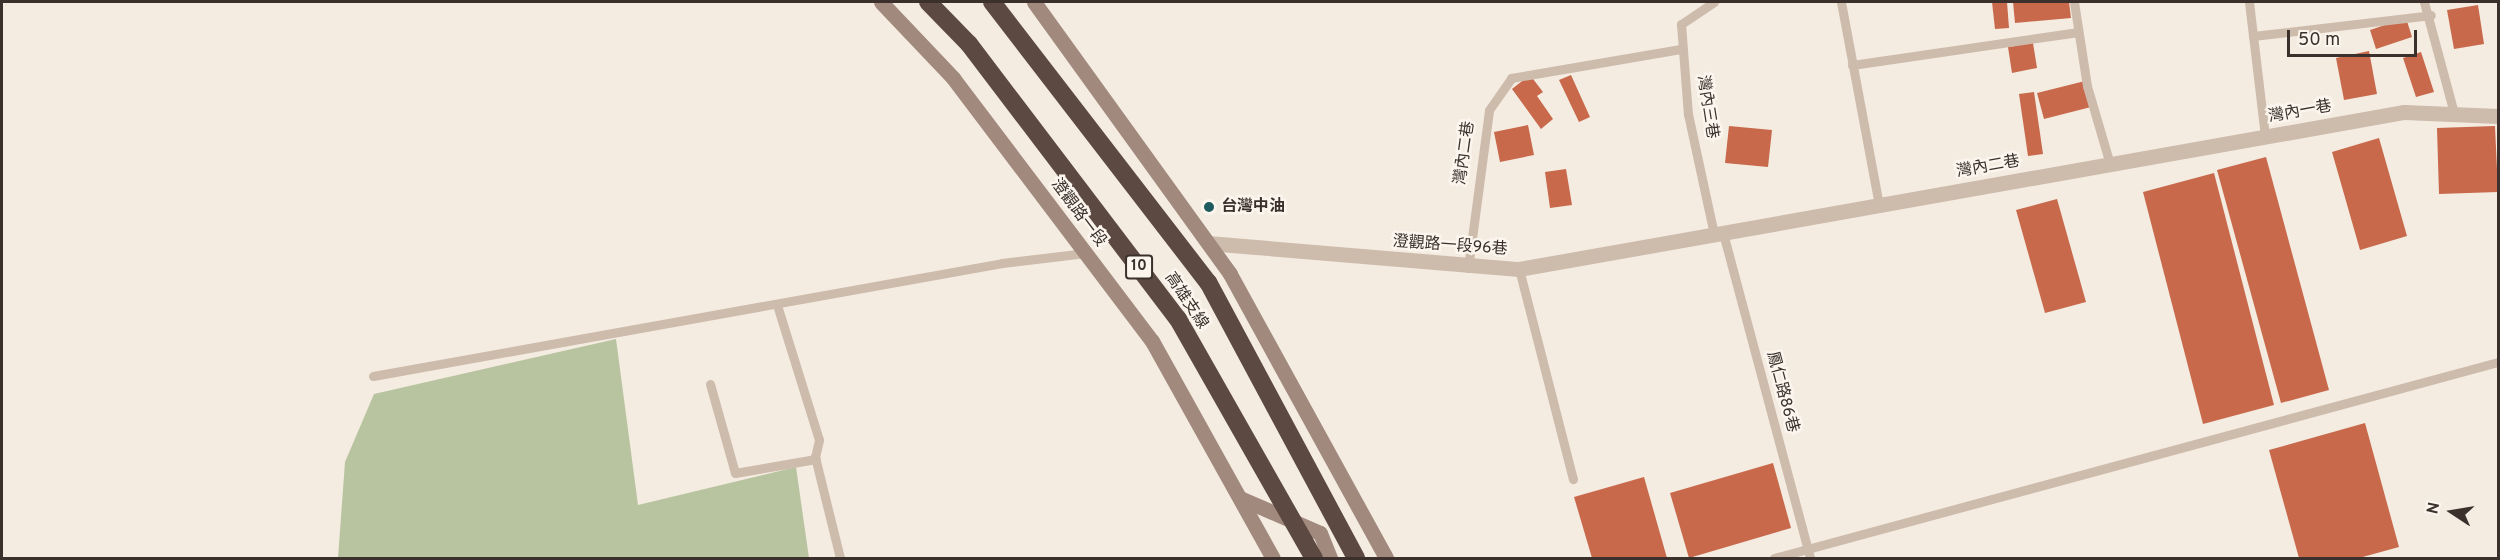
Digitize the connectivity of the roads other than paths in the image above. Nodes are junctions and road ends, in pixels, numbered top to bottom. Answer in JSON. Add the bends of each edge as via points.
{"nodes":[{"id":1,"x":881,"y":2,"type":"edge"},
{"id":2,"x":928,"y":2,"type":"edge"},
{"id":3,"x":992,"y":2,"type":"edge"},
{"id":4,"x":1034,"y":2,"type":"edge"},
{"id":5,"x":1714,"y":2,"type":"edge"},
{"id":6,"x":1841,"y":2,"type":"edge"},
{"id":7,"x":2074,"y":2,"type":"edge"},
{"id":8,"x":2249,"y":2,"type":"edge"},
{"id":9,"x":2424,"y":2,"type":"edge"},
{"id":10,"x":2431,"y":15,"type":"junction"},
{"id":11,"x":2078,"y":32,"type":"junction"},
{"id":12,"x":2253,"y":36,"type":"junction"},
{"id":13,"x":1681,"y":49,"type":"junction"},
{"id":14,"x":1852,"y":65,"type":"junction"},
{"id":15,"x":2454,"y":113,"type":"junction"},
{"id":16,"x":2499,"y":116,"type":"edge"},
{"id":17,"x":2265,"y":136,"type":"junction"},
{"id":18,"x":2110,"y":164,"type":"junction"},
{"id":19,"x":1879,"y":205,"type":"junction"},
{"id":20,"x":1719,"y":233,"type":"junction"},
{"id":21,"x":1208,"y":243,"type":"junction"},
{"id":22,"x":1085,"y":253,"type":"junction"},
{"id":23,"x":1468,"y":268,"type":"junction"},
{"id":24,"x":1520,"y":269,"type":"junction"},
{"id":25,"x":777,"y":305,"type":"junction"},
{"id":26,"x":2499,"y":362,"type":"edge"},
{"id":27,"x":373,"y":376,"type":"dead end"},
{"id":28,"x":710,"y":384,"type":"dead end"},
{"id":29,"x":816,"y":459,"type":"junction"},
{"id":30,"x":1572,"y":479,"type":"dead end"},
{"id":31,"x":1240,"y":498,"type":"junction"},
{"id":32,"x":1809,"y":554,"type":"edge"},
{"id":33,"x":840,"y":558,"type":"edge"},
{"id":34,"x":1273,"y":558,"type":"edge"},
{"id":35,"x":1314,"y":558,"type":"edge"},
{"id":36,"x":1330,"y":558,"type":"edge"},
{"id":37,"x":1356,"y":558,"type":"edge"},
{"id":38,"x":1386,"y":558,"type":"edge"},
{"id":39,"x":1774,"y":558,"type":"edge"}],
"edges":[{"from":1,"to":22,"type":"street","name":"澄觀路一段","via":[[953,78]]},
{"from":2,"to":35,"type":"highway","name":"高雄支線","number":"10","bridge":true,"via":[[969,44],[1178,319]]},
{"from":3,"to":37,"type":"highway","name":"高雄支線","via":[[1208,282]]},
{"from":4,"to":21,"type":"street"},
{"from":5,"to":13,"type":"lane","name":"灣內三巷","via":[[1681,24]]},
{"from":6,"to":14,"type":"lane"},
{"from":7,"to":11,"type":"lane"},
{"from":8,"to":12,"type":"lane"},
{"from":9,"to":10,"type":"lane"},
{"from":10,"to":12,"type":"lane"},
{"from":10,"to":15,"type":"lane"},
{"from":11,"to":14,"type":"lane"},
{"from":11,"to":18,"type":"lane","via":[[2087,86]]},
{"from":12,"to":17,"type":"lane"},
{"from":13,"to":20,"type":"lane","name":"灣內三巷","via":[[1688,114]]},
{"from":13,"to":23,"type":"lane","name":"灣內二巷","via":[[1511,78],[1489,110]]},
{"from":14,"to":19,"type":"lane"},
{"from":15,"to":16,"type":"street","name":"灣內一巷"},
{"from":15,"to":17,"type":"street","name":"灣內一巷","via":[[2404,112]]},
{"from":17,"to":18,"type":"street","name":"灣內一巷"},
{"from":18,"to":19,"type":"street","name":"灣內二巷"},
{"from":19,"to":20,"type":"street"},
{"from":20,"to":24,"type":"street","name":"澄觀路一段96巷"},
{"from":20,"to":32,"type":"lane","name":"鳳仁路86巷"},
{"from":21,"to":23,"type":"street","name":"澄觀路一段96巷"},
{"from":21,"to":38,"type":"street","via":[[1230,274]]},
{"from":22,"to":25,"type":"lane","via":[[1002,263]]},
{"from":22,"to":31,"type":"street","name":"澄觀路一段","via":[[1152,341]]},
{"from":23,"to":24,"type":"street","name":"澄觀路一段96巷"},
{"from":24,"to":30,"type":"lane"},
{"from":25,"to":27,"type":"lane"},
{"from":25,"to":29,"type":"lane","via":[[819,440]]},
{"from":26,"to":32,"type":"lane"},
{"from":28,"to":29,"type":"lane","via":[[735,473]]},
{"from":29,"to":33,"type":"lane"},
{"from":31,"to":34,"type":"street","name":"澄觀路一段"},
{"from":31,"to":36,"type":"street","via":[[1320,533]]},
{"from":32,"to":39,"type":"lane"}]}
